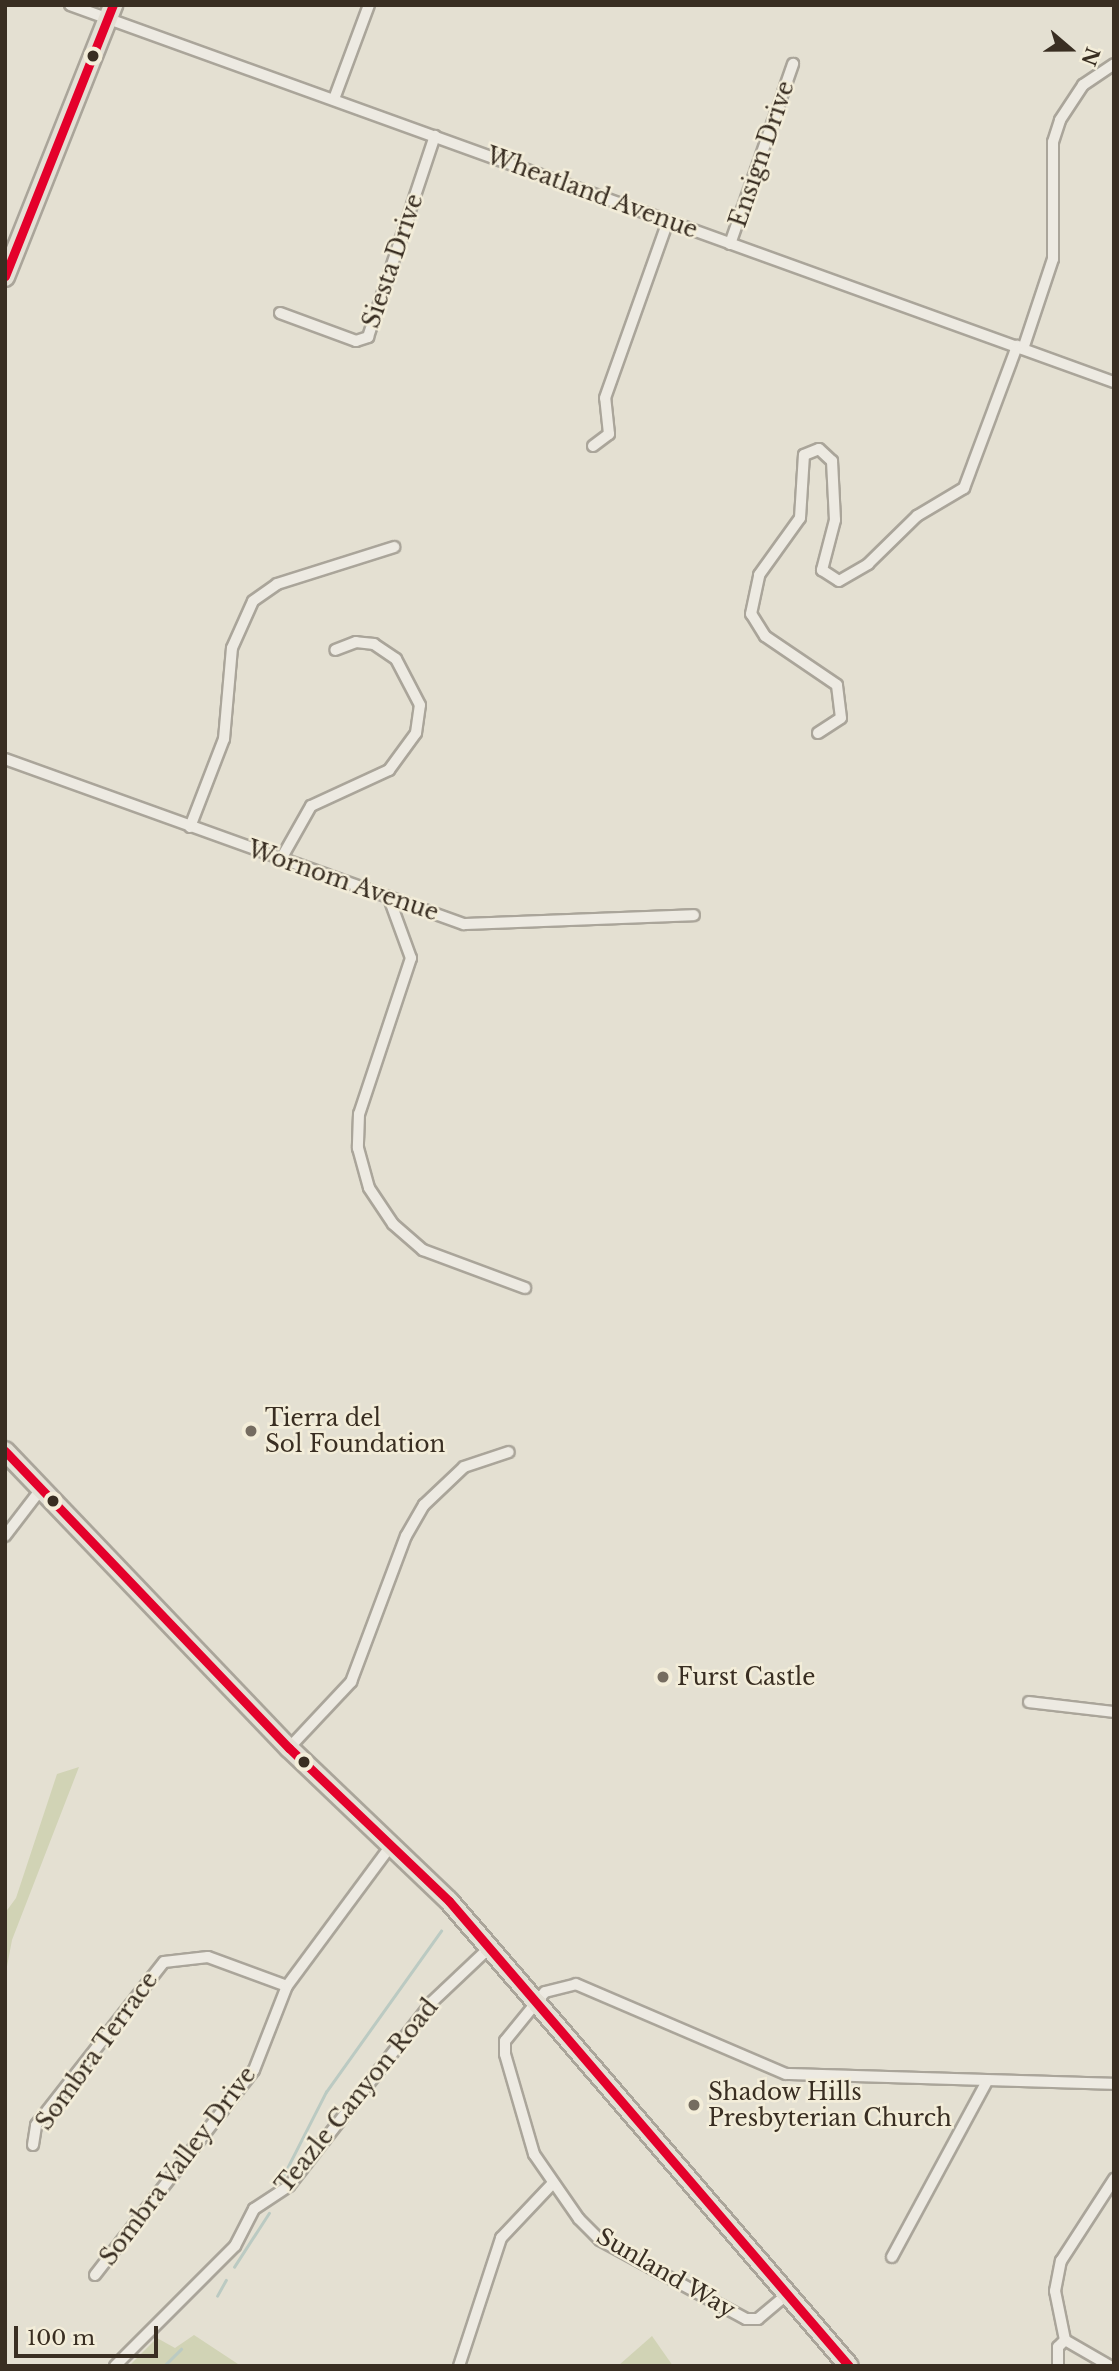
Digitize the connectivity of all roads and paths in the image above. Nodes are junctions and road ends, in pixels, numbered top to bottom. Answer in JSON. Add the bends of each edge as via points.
{"nodes":[{"id":1,"x":70,"y":5,"type":"edge"},
{"id":2,"x":369,"y":5,"type":"edge"},
{"id":3,"x":110,"y":12,"type":"edge"},
{"id":4,"x":793,"y":64,"type":"dead end"},
{"id":5,"x":1114,"y":64,"type":"edge"},
{"id":6,"x":334,"y":99,"type":"junction"},
{"id":7,"x":435,"y":136,"type":"junction"},
{"id":8,"x":668,"y":221,"type":"junction"},
{"id":9,"x":730,"y":244,"type":"junction"},
{"id":10,"x":5,"y":276,"type":"edge"},
{"id":11,"x":280,"y":313,"type":"dead end"},
{"id":12,"x":1020,"y":347,"type":"junction"},
{"id":13,"x":1114,"y":382,"type":"edge"},
{"id":14,"x":593,"y":446,"type":"dead end"},
{"id":15,"x":394,"y":547,"type":"dead end"},
{"id":16,"x":335,"y":650,"type":"dead end"},
{"id":17,"x":818,"y":733,"type":"dead end"},
{"id":18,"x":5,"y":759,"type":"edge"},
{"id":19,"x":190,"y":827,"type":"junction"},
{"id":20,"x":281,"y":859,"type":"junction"},
{"id":21,"x":388,"y":898,"type":"junction"},
{"id":22,"x":694,"y":915,"type":"dead end"},
{"id":23,"x":525,"y":1288,"type":"dead end"},
{"id":24,"x":5,"y":1451,"type":"edge"},
{"id":25,"x":509,"y":1452,"type":"dead end"},
{"id":26,"x":41,"y":1489,"type":"junction"},
{"id":27,"x":5,"y":1536,"type":"edge"},
{"id":28,"x":1029,"y":1702,"type":"dead end"},
{"id":29,"x":1114,"y":1712,"type":"edge"},
{"id":30,"x":289,"y":1748,"type":"junction"},
{"id":31,"x":392,"y":1844,"type":"junction"},
{"id":32,"x":488,"y":1949,"type":"junction"},
{"id":33,"x":287,"y":1986,"type":"junction"},
{"id":34,"x":533,"y":2002,"type":"junction"},
{"id":35,"x":987,"y":2081,"type":"junction"},
{"id":36,"x":1114,"y":2084,"type":"edge"},
{"id":37,"x":33,"y":2145,"type":"dead end"},
{"id":38,"x":1114,"y":2179,"type":"edge"},
{"id":39,"x":552,"y":2184,"type":"junction"},
{"id":40,"x":892,"y":2258,"type":"dead end"},
{"id":41,"x":94,"y":2275,"type":"dead end"},
{"id":42,"x":784,"y":2297,"type":"junction"},
{"id":43,"x":1065,"y":2340,"type":"junction"},
{"id":44,"x":115,"y":2366,"type":"edge"},
{"id":45,"x":459,"y":2366,"type":"edge"},
{"id":46,"x":849,"y":2366,"type":"edge"},
{"id":47,"x":1058,"y":2366,"type":"edge"},
{"id":48,"x":1110,"y":2366,"type":"edge"}],
"edges":[{"from":1,"to":3,"type":"street","name":"Wheatland Avenue"},
{"from":2,"to":6,"type":"street"},
{"from":3,"to":6,"type":"street","name":"Wheatland Avenue"},
{"from":3,"to":10,"type":"main road"},
{"from":4,"to":9,"type":"street","name":"Ensign Drive"},
{"from":5,"to":12,"type":"street","via":[[1083,85],[1056,131],[1053,259]]},
{"from":6,"to":7,"type":"street","name":"Wheatland Avenue"},
{"from":7,"to":8,"type":"street","name":"Wheatland Avenue"},
{"from":7,"to":11,"type":"street","name":"Siesta Drive","via":[[368,337],[356,341]]},
{"from":8,"to":9,"type":"street","name":"Wheatland Avenue"},
{"from":8,"to":14,"type":"street","via":[[605,398],[609,434]]},
{"from":9,"to":12,"type":"street","name":"Wheatland Avenue"},
{"from":12,"to":13,"type":"street","name":"Wheatland Avenue"},
{"from":12,"to":17,"type":"street","via":[[964,488],[917,516],[868,564],[839,581],[822,570],[835,520],[832,461],[819,449],[804,455],[800,518],[759,575],[751,614],[772,642],[836,685],[841,718]]},
{"from":15,"to":19,"type":"street","via":[[277,584],[253,601],[232,648],[223,739]]},
{"from":16,"to":20,"type":"street","via":[[356,642],[374,644],[396,659],[420,705],[416,733],[389,770],[311,806]]},
{"from":18,"to":19,"type":"street","name":"Wornom Avenue"},
{"from":19,"to":20,"type":"street","name":"Wornom Avenue"},
{"from":20,"to":21,"type":"street","name":"Wornom Avenue"},
{"from":21,"to":22,"type":"street","name":"Wornom Avenue","via":[[464,924]]},
{"from":21,"to":23,"type":"street","via":[[411,958],[359,1114],[358,1148],[369,1188],[393,1224],[423,1250]]},
{"from":24,"to":26,"type":"main road"},
{"from":25,"to":30,"type":"street","via":[[464,1467],[424,1505],[406,1536],[351,1682]]},
{"from":26,"to":27,"type":"street"},
{"from":26,"to":30,"type":"main road"},
{"from":28,"to":29,"type":"street"},
{"from":30,"to":31,"type":"main road"},
{"from":31,"to":32,"type":"main road"},
{"from":31,"to":33,"type":"street","name":"Sombra Valley Drive"},
{"from":32,"to":34,"type":"main road"},
{"from":32,"to":44,"type":"street","name":"Teazle Canyon Road","via":[[432,2002],[289,2186],[254,2209],[235,2246]]},
{"from":33,"to":37,"type":"street","name":"Sombra Terrace","via":[[208,1957],[164,1962],[36,2126]]},
{"from":33,"to":41,"type":"street","name":"Sombra Valley Drive","via":[[254,2070]]},
{"from":34,"to":35,"type":"street","via":[[561,1984],[576,1984],[786,2074]]},
{"from":34,"to":39,"type":"street","name":"Sunland Way","via":[[505,2041],[505,2054],[521,2124]]},
{"from":34,"to":42,"type":"main road"},
{"from":35,"to":36,"type":"street"},
{"from":35,"to":40,"type":"street"},
{"from":38,"to":43,"type":"street","via":[[1059,2269],[1055,2306]]},
{"from":39,"to":42,"type":"street","name":"Sunland Way","via":[[600,2239],[746,2319],[758,2319]]},
{"from":39,"to":45,"type":"street","via":[[501,2238]]},
{"from":42,"to":46,"type":"main road"},
{"from":43,"to":47,"type":"street","via":[[1058,2347]]},
{"from":43,"to":48,"type":"street"}]}
